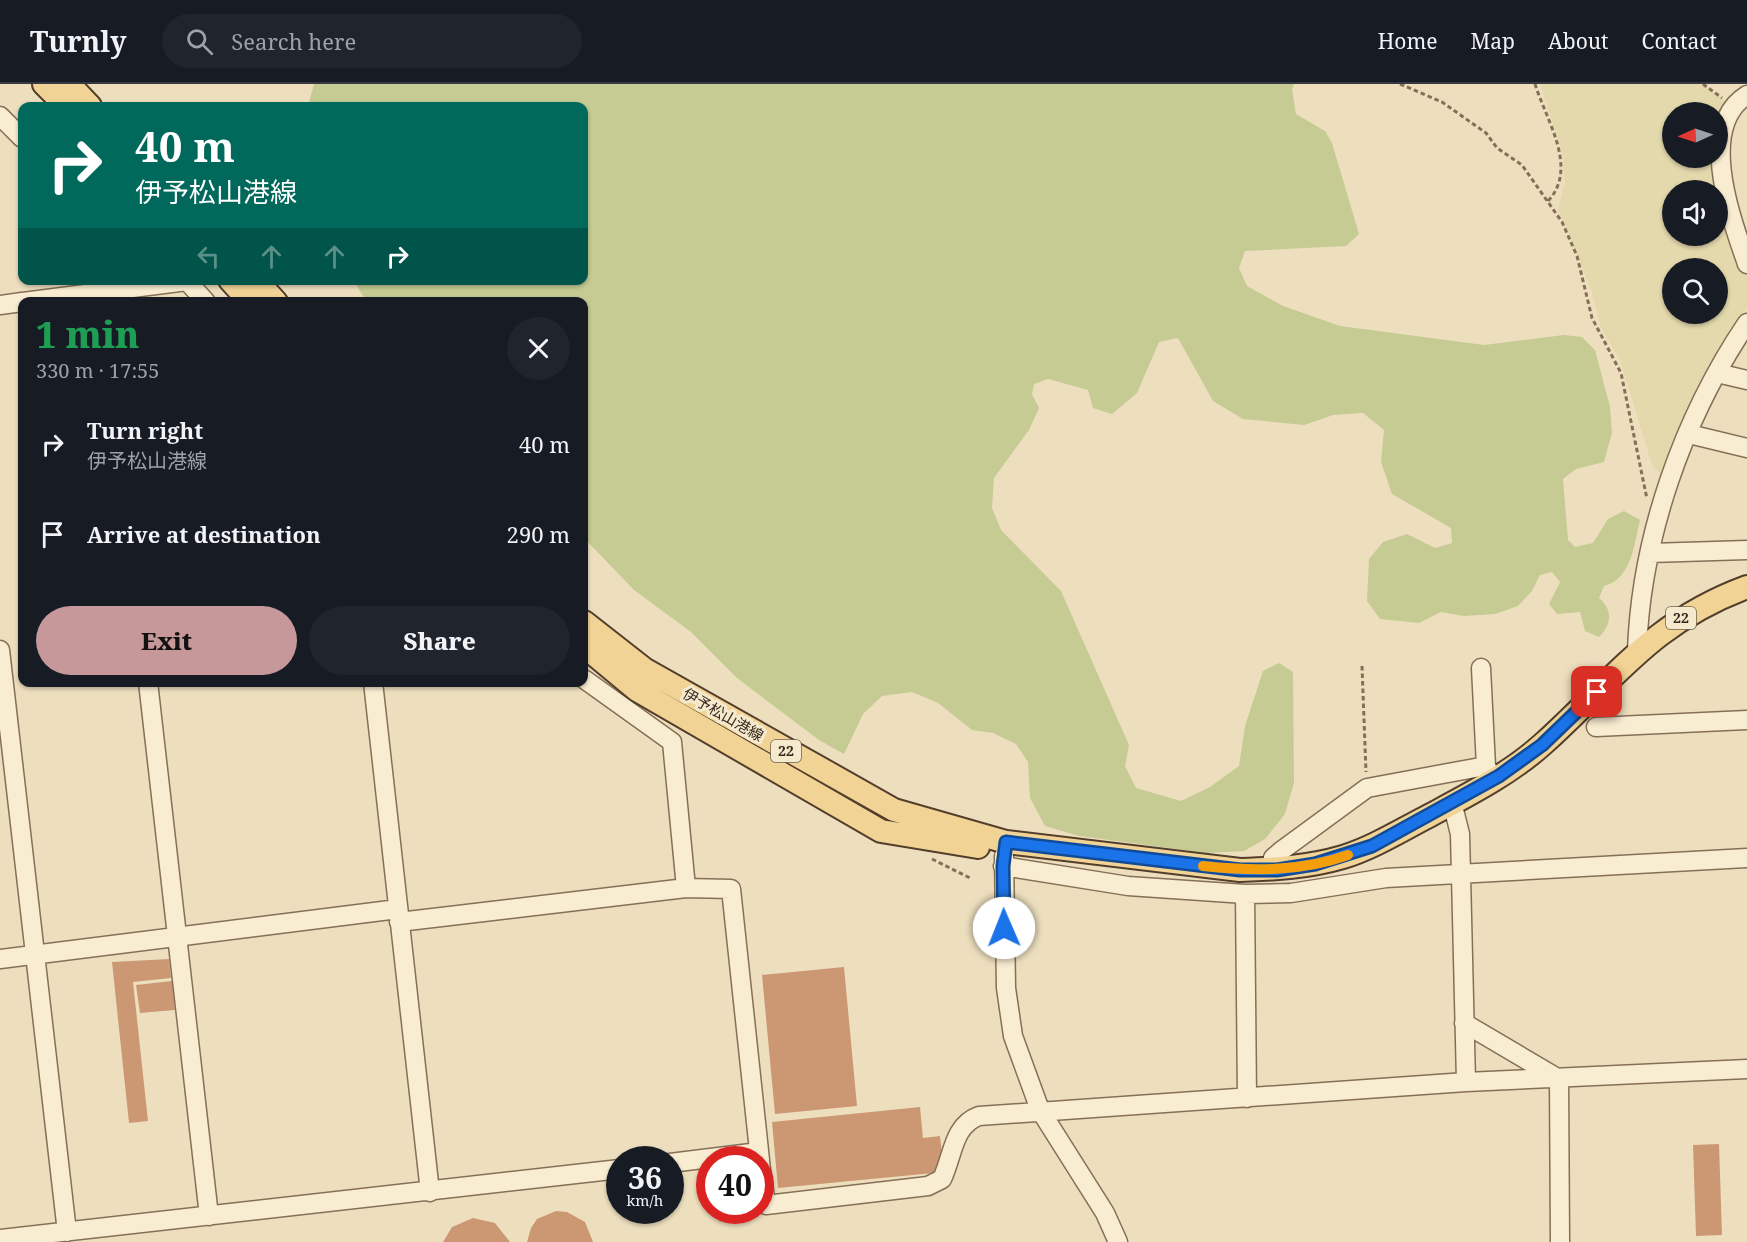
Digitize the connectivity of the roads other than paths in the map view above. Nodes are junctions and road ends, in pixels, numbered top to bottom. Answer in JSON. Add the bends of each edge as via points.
{"nodes":[{"id":1,"x":44,"y":84,"type":"edge"},
{"id":2,"x":69,"y":84,"type":"edge"},
{"id":3,"x":1747,"y":95,"type":"edge"},
{"id":4,"x":62,"y":102,"type":"edge"},
{"id":5,"x":86,"y":102,"type":"edge"},
{"id":6,"x":0,"y":116,"type":"edge"},
{"id":7,"x":18,"y":134,"type":"edge"},
{"id":8,"x":1747,"y":264,"type":"edge"},
{"id":9,"x":154,"y":285,"type":"edge"},
{"id":10,"x":191,"y":285,"type":"edge"},
{"id":11,"x":235,"y":285,"type":"edge"},
{"id":12,"x":261,"y":285,"type":"edge"},
{"id":13,"x":104,"y":291,"type":"edge"},
{"id":14,"x":60,"y":297,"type":"edge"},
{"id":15,"x":201,"y":297,"type":"edge"},
{"id":16,"x":245,"y":297,"type":"edge"},
{"id":17,"x":271,"y":297,"type":"edge"},
{"id":18,"x":18,"y":303,"type":"edge"},
{"id":19,"x":0,"y":305,"type":"edge"},
{"id":20,"x":1747,"y":323,"type":"edge"},
{"id":21,"x":1717,"y":373,"type":"junction"},
{"id":22,"x":1747,"y":380,"type":"edge"},
{"id":23,"x":1689,"y":434,"type":"junction"},
{"id":24,"x":1747,"y":448,"type":"edge"},
{"id":25,"x":1747,"y":550,"type":"edge"},
{"id":26,"x":1650,"y":554,"type":"junction"},
{"id":27,"x":1747,"y":587,"type":"edge"},
{"id":28,"x":588,"y":625,"type":"edge"},
{"id":29,"x":588,"y":649,"type":"edge"},
{"id":30,"x":0,"y":650,"type":"edge"},
{"id":31,"x":1638,"y":651,"type":"junction"},
{"id":32,"x":1481,"y":669,"type":"dead end"},
{"id":33,"x":588,"y":682,"type":"edge"},
{"id":34,"x":149,"y":687,"type":"edge"},
{"id":35,"x":374,"y":687,"type":"edge"},
{"id":36,"x":1747,"y":720,"type":"edge"},
{"id":37,"x":1596,"y":727,"type":"dead end"},
{"id":38,"x":1490,"y":773,"type":"junction"},
{"id":39,"x":1449,"y":805,"type":"junction"},
{"id":40,"x":1006,"y":842,"type":"junction"},
{"id":41,"x":1747,"y":858,"type":"edge"},
{"id":42,"x":1003,"y":866,"type":"junction"},
{"id":43,"x":1270,"y":870,"type":"junction"},
{"id":44,"x":1461,"y":873,"type":"junction"},
{"id":45,"x":686,"y":888,"type":"junction"},
{"id":46,"x":1245,"y":894,"type":"junction"},
{"id":47,"x":399,"y":915,"type":"junction"},
{"id":48,"x":177,"y":936,"type":"junction"},
{"id":49,"x":35,"y":954,"type":"junction"},
{"id":50,"x":0,"y":959,"type":"edge"},
{"id":51,"x":1464,"y":1023,"type":"junction"},
{"id":52,"x":1747,"y":1069,"type":"edge"},
{"id":53,"x":1559,"y":1079,"type":"junction"},
{"id":54,"x":1466,"y":1082,"type":"junction"},
{"id":55,"x":1247,"y":1098,"type":"junction"},
{"id":56,"x":1040,"y":1110,"type":"junction"},
{"id":57,"x":759,"y":1146,"type":"edge"},
{"id":58,"x":606,"y":1171,"type":"edge"},
{"id":59,"x":430,"y":1192,"type":"junction"},
{"id":60,"x":774,"y":1204,"type":"edge"},
{"id":61,"x":208,"y":1216,"type":"junction"},
{"id":62,"x":67,"y":1232,"type":"junction"},
{"id":63,"x":0,"y":1239,"type":"edge"},
{"id":64,"x":1118,"y":1242,"type":"edge"},
{"id":65,"x":1560,"y":1242,"type":"edge"}],
"edges":[{"from":1,"to":4,"type":"main road"},
{"from":2,"to":5,"type":"main road"},
{"from":3,"to":8,"type":"street","via":[[1740,99],[1726,122],[1719,147],[1724,189]]},
{"from":6,"to":7,"type":"street"},
{"from":9,"to":13,"type":"street"},
{"from":10,"to":15,"type":"street"},
{"from":11,"to":16,"type":"main road"},
{"from":12,"to":17,"type":"main road"},
{"from":13,"to":14,"type":"street"},
{"from":18,"to":19,"type":"street"},
{"from":20,"to":21,"type":"street"},
{"from":21,"to":22,"type":"street"},
{"from":21,"to":23,"type":"street"},
{"from":23,"to":24,"type":"street"},
{"from":23,"to":26,"type":"street","via":[[1674,470]]},
{"from":25,"to":26,"type":"street"},
{"from":26,"to":31,"type":"street","via":[[1639,605]]},
{"from":27,"to":31,"type":"main road","name":"伊予松山港線","number":"22","via":[[1686,615]]},
{"from":28,"to":40,"type":"main road","name":"伊予松山港線","number":"22","via":[[644,669],[894,810]]},
{"from":29,"to":40,"type":"main road","name":"伊予松山港線","number":"22","via":[[637,690],[880,831],[983,848]]},
{"from":30,"to":49,"type":"street"},
{"from":31,"to":38,"type":"main road","name":"伊予松山港線","number":"22","via":[[1542,745]]},
{"from":32,"to":38,"type":"street"},
{"from":33,"to":45,"type":"street","via":[[672,742]]},
{"from":34,"to":48,"type":"street"},
{"from":35,"to":47,"type":"street"},
{"from":36,"to":37,"type":"street"},
{"from":38,"to":39,"type":"main road","name":"伊予松山港線","number":"22"},
{"from":38,"to":43,"type":"street","via":[[1367,788],[1281,851],[1273,858]]},
{"from":39,"to":43,"type":"main road","name":"伊予松山港線","number":"22","via":[[1344,857]]},
{"from":39,"to":44,"type":"street","via":[[1458,823]]},
{"from":40,"to":42,"type":"street"},
{"from":40,"to":43,"type":"main road","name":"伊予松山港線","number":"22","via":[[1240,870]]},
{"from":41,"to":44,"type":"street"},
{"from":42,"to":46,"type":"street","via":[[1128,885]]},
{"from":42,"to":56,"type":"street","via":[[1006,988],[1013,1036]]},
{"from":44,"to":46,"type":"street","via":[[1386,878],[1291,893]]},
{"from":44,"to":51,"type":"street"},
{"from":45,"to":47,"type":"street"},
{"from":45,"to":57,"type":"street","via":[[731,890]]},
{"from":46,"to":55,"type":"street"},
{"from":47,"to":48,"type":"street"},
{"from":47,"to":59,"type":"street"},
{"from":48,"to":49,"type":"street"},
{"from":48,"to":61,"type":"street"},
{"from":49,"to":50,"type":"street"},
{"from":49,"to":62,"type":"street"},
{"from":51,"to":53,"type":"street"},
{"from":51,"to":54,"type":"street"},
{"from":52,"to":53,"type":"street"},
{"from":53,"to":54,"type":"street"},
{"from":53,"to":65,"type":"street"},
{"from":54,"to":55,"type":"street"},
{"from":55,"to":56,"type":"street"},
{"from":56,"to":60,"type":"street","via":[[968,1120],[960,1127],[942,1179],[928,1186]]},
{"from":56,"to":64,"type":"street","via":[[1105,1213]]},
{"from":58,"to":59,"type":"street"},
{"from":59,"to":61,"type":"street"},
{"from":61,"to":62,"type":"street"},
{"from":62,"to":63,"type":"street"}]}
